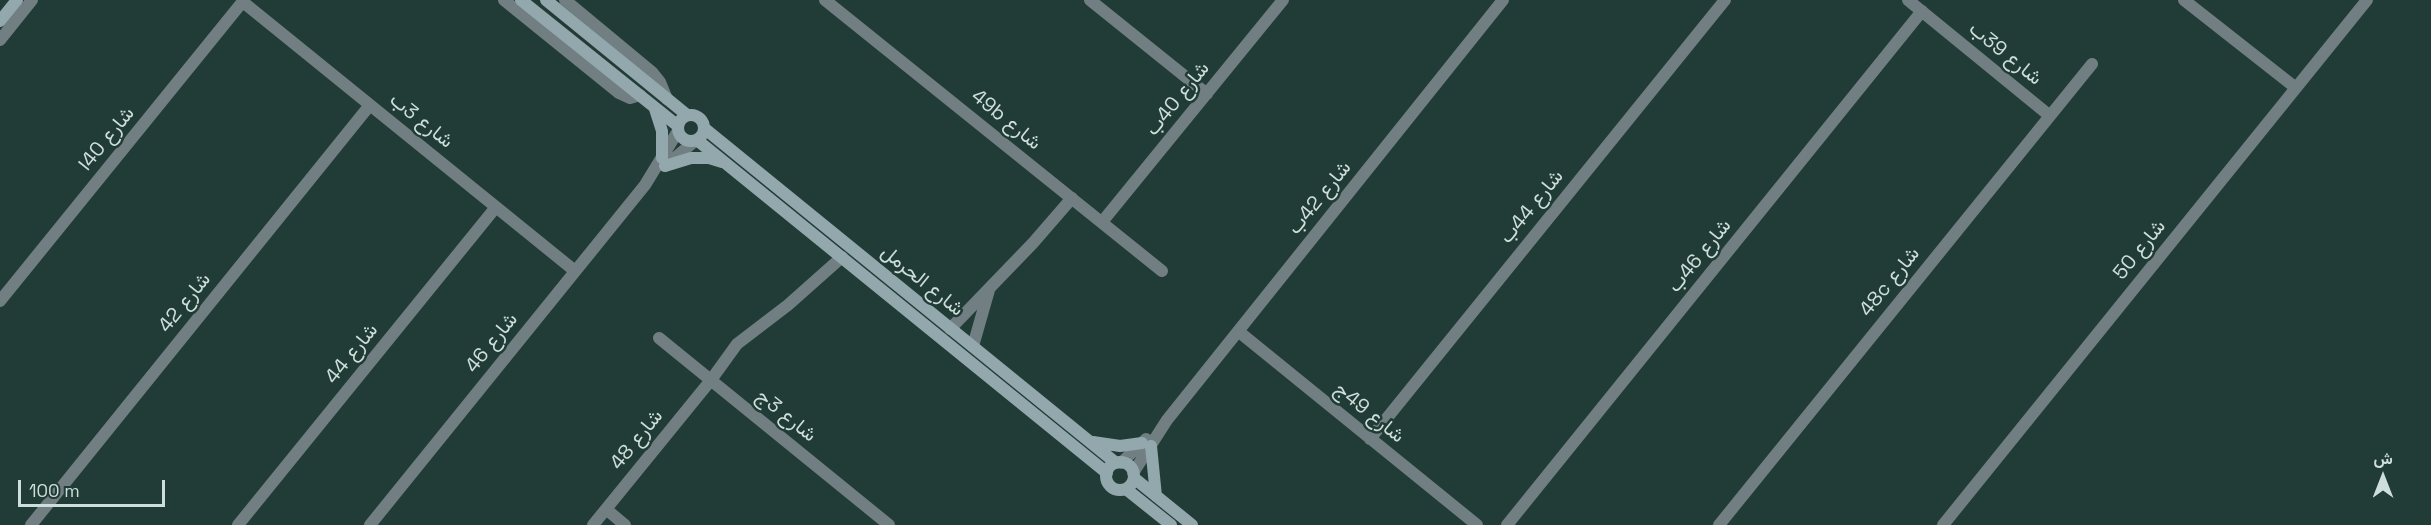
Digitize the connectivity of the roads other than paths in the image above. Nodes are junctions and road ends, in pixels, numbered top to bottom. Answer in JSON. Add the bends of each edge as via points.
{"nodes":[{"id":1,"x":17,"y":0,"type":"edge"},
{"id":2,"x":32,"y":0,"type":"edge"},
{"id":3,"x":504,"y":0,"type":"edge"},
{"id":4,"x":521,"y":0,"type":"edge"},
{"id":5,"x":546,"y":0,"type":"edge"},
{"id":6,"x":565,"y":0,"type":"edge"},
{"id":7,"x":825,"y":0,"type":"edge"},
{"id":8,"x":1090,"y":0,"type":"edge"},
{"id":9,"x":1283,"y":0,"type":"edge"},
{"id":10,"x":1503,"y":0,"type":"edge"},
{"id":11,"x":1725,"y":0,"type":"edge"},
{"id":12,"x":1908,"y":0,"type":"edge"},
{"id":13,"x":2184,"y":0,"type":"edge"},
{"id":14,"x":2367,"y":0,"type":"edge"},
{"id":15,"x":243,"y":1,"type":"edge"},
{"id":16,"x":1922,"y":11,"type":"junction"},
{"id":17,"x":0,"y":21,"type":"edge"},
{"id":18,"x":0,"y":40,"type":"edge"},
{"id":19,"x":2092,"y":64,"type":"dead end"},
{"id":20,"x":2294,"y":90,"type":"junction"},
{"id":21,"x":1207,"y":94,"type":"junction"},
{"id":22,"x":640,"y":95,"type":"junction"},
{"id":23,"x":667,"y":99,"type":"junction"},
{"id":24,"x":370,"y":105,"type":"junction"},
{"id":25,"x":652,"y":105,"type":"junction"},
{"id":26,"x":687,"y":115,"type":"junction"},
{"id":27,"x":2050,"y":116,"type":"junction"},
{"id":28,"x":678,"y":128,"type":"junction"},
{"id":29,"x":704,"y":128,"type":"junction"},
{"id":30,"x":696,"y":140,"type":"junction"},
{"id":31,"x":664,"y":162,"type":"junction"},
{"id":32,"x":726,"y":163,"type":"junction"},
{"id":33,"x":1072,"y":198,"type":"junction"},
{"id":34,"x":496,"y":207,"type":"junction"},
{"id":35,"x":1102,"y":222,"type":"junction"},
{"id":36,"x":842,"y":257,"type":"junction"},
{"id":37,"x":575,"y":271,"type":"junction"},
{"id":38,"x":1162,"y":271,"type":"dead end"},
{"id":39,"x":990,"y":286,"type":"junction"},
{"id":40,"x":0,"y":301,"type":"edge"},
{"id":41,"x":950,"y":329,"type":"junction"},
{"id":42,"x":1238,"y":331,"type":"junction"},
{"id":43,"x":659,"y":338,"type":"dead end"},
{"id":44,"x":973,"y":346,"type":"junction"},
{"id":45,"x":711,"y":380,"type":"junction"},
{"id":46,"x":1370,"y":439,"type":"junction"},
{"id":47,"x":1087,"y":440,"type":"junction"},
{"id":48,"x":1147,"y":444,"type":"junction"},
{"id":49,"x":1119,"y":463,"type":"junction"},
{"id":50,"x":1107,"y":473,"type":"junction"},
{"id":51,"x":1134,"y":475,"type":"junction"},
{"id":52,"x":1126,"y":489,"type":"junction"},
{"id":53,"x":1156,"y":496,"type":"junction"},
{"id":54,"x":606,"y":510,"type":"junction"},
{"id":55,"x":31,"y":525,"type":"edge"},
{"id":56,"x":237,"y":525,"type":"edge"},
{"id":57,"x":370,"y":525,"type":"edge"},
{"id":58,"x":593,"y":525,"type":"edge"},
{"id":59,"x":625,"y":525,"type":"edge"},
{"id":60,"x":889,"y":525,"type":"edge"},
{"id":61,"x":1171,"y":525,"type":"edge"},
{"id":62,"x":1192,"y":525,"type":"edge"},
{"id":63,"x":1477,"y":525,"type":"edge"},
{"id":64,"x":1507,"y":525,"type":"edge"},
{"id":65,"x":1719,"y":525,"type":"edge"},
{"id":66,"x":1943,"y":525,"type":"edge"}],
"edges":[{"from":1,"to":17,"type":"street"},
{"from":2,"to":18,"type":"street"},
{"from":3,"to":22,"type":"street","via":[[622,95]]},
{"from":4,"to":22,"type":"street"},
{"from":5,"to":23,"type":"street"},
{"from":6,"to":23,"type":"street","via":[[652,72]]},
{"from":7,"to":33,"type":"street","name":"49b شارع"},
{"from":8,"to":21,"type":"street"},
{"from":9,"to":21,"type":"street","name":"شارع 40ب"},
{"from":10,"to":42,"type":"street","name":"شارع 42ب"},
{"from":11,"to":46,"type":"street","name":"شارع 44ب"},
{"from":12,"to":16,"type":"street","name":"شارع 39ب"},
{"from":13,"to":20,"type":"street","via":[[2263,64],[2274,78]]},
{"from":14,"to":20,"type":"street","name":"شارع 50"},
{"from":15,"to":24,"type":"street","name":"شارع 3ب"},
{"from":15,"to":40,"type":"street","name":"شارع 40ا"},
{"from":16,"to":27,"type":"street","name":"شارع 39ب"},
{"from":16,"to":64,"type":"street","name":"شارع 46ب"},
{"from":19,"to":27,"type":"street","name":"48c شارع"},
{"from":20,"to":66,"type":"street","name":"شارع 50"},
{"from":21,"to":35,"type":"street","name":"شارع 40ب"},
{"from":22,"to":25,"type":"street"},
{"from":23,"to":26,"type":"street"},
{"from":24,"to":34,"type":"street","name":"شارع 3ب"},
{"from":24,"to":55,"type":"street","name":"شارع 42"},
{"from":25,"to":28,"type":"street"},
{"from":25,"to":31,"type":"street","via":[[662,131]]},
{"from":26,"to":28,"type":"street"},
{"from":26,"to":29,"type":"street","via":[[700,118]]},
{"from":27,"to":65,"type":"street","name":"48c شارع"},
{"from":28,"to":30,"type":"street","via":[[685,140]]},
{"from":28,"to":31,"type":"street","name":"شارع 46"},
{"from":29,"to":30,"type":"street"},
{"from":29,"to":41,"type":"street","name":"شارع الحرمل"},
{"from":30,"to":31,"type":"street","name":"شارع 46"},
{"from":30,"to":32,"type":"street","name":"شارع الحرمل"},
{"from":31,"to":32,"type":"street","via":[[709,158]]},
{"from":31,"to":37,"type":"street","name":"شارع 46"},
{"from":32,"to":36,"type":"street","name":"شارع الحرمل"},
{"from":33,"to":35,"type":"street","name":"49b شارع"},
{"from":33,"to":39,"type":"street"},
{"from":34,"to":37,"type":"street","name":"شارع 3ب"},
{"from":34,"to":56,"type":"street","name":"شارع 44"},
{"from":35,"to":38,"type":"street","name":"49b شارع"},
{"from":36,"to":45,"type":"street","name":"شارع 48","via":[[737,344]]},
{"from":36,"to":50,"type":"street","name":"شارع الحرمل"},
{"from":37,"to":57,"type":"street","name":"شارع 46"},
{"from":39,"to":41,"type":"street"},
{"from":39,"to":44,"type":"street"},
{"from":41,"to":44,"type":"street","name":"شارع الحرمل"},
{"from":42,"to":46,"type":"street","name":"شارع 49ج"},
{"from":42,"to":48,"type":"street","name":"شارع 42ب"},
{"from":43,"to":45,"type":"street","name":"شارع 3ج"},
{"from":44,"to":47,"type":"street","name":"شارع الحرمل"},
{"from":45,"to":54,"type":"street","name":"شارع 48"},
{"from":45,"to":60,"type":"street","name":"شارع 3ج"},
{"from":46,"to":63,"type":"street","name":"شارع 49ج"},
{"from":47,"to":48,"type":"street","via":[[1108,446]]},
{"from":47,"to":49,"type":"street","name":"شارع الحرمل"},
{"from":48,"to":49,"type":"street","name":"شارع 42ب"},
{"from":48,"to":51,"type":"street","name":"شارع 42ب"},
{"from":48,"to":53,"type":"street"},
{"from":49,"to":50,"type":"street"},
{"from":49,"to":51,"type":"street","via":[[1129,466]]},
{"from":50,"to":52,"type":"street","via":[[1111,487]]},
{"from":51,"to":52,"type":"street"},
{"from":51,"to":53,"type":"street"},
{"from":52,"to":61,"type":"street"},
{"from":53,"to":62,"type":"street"},
{"from":54,"to":58,"type":"street","name":"شارع 48"},
{"from":54,"to":59,"type":"street"}]}
